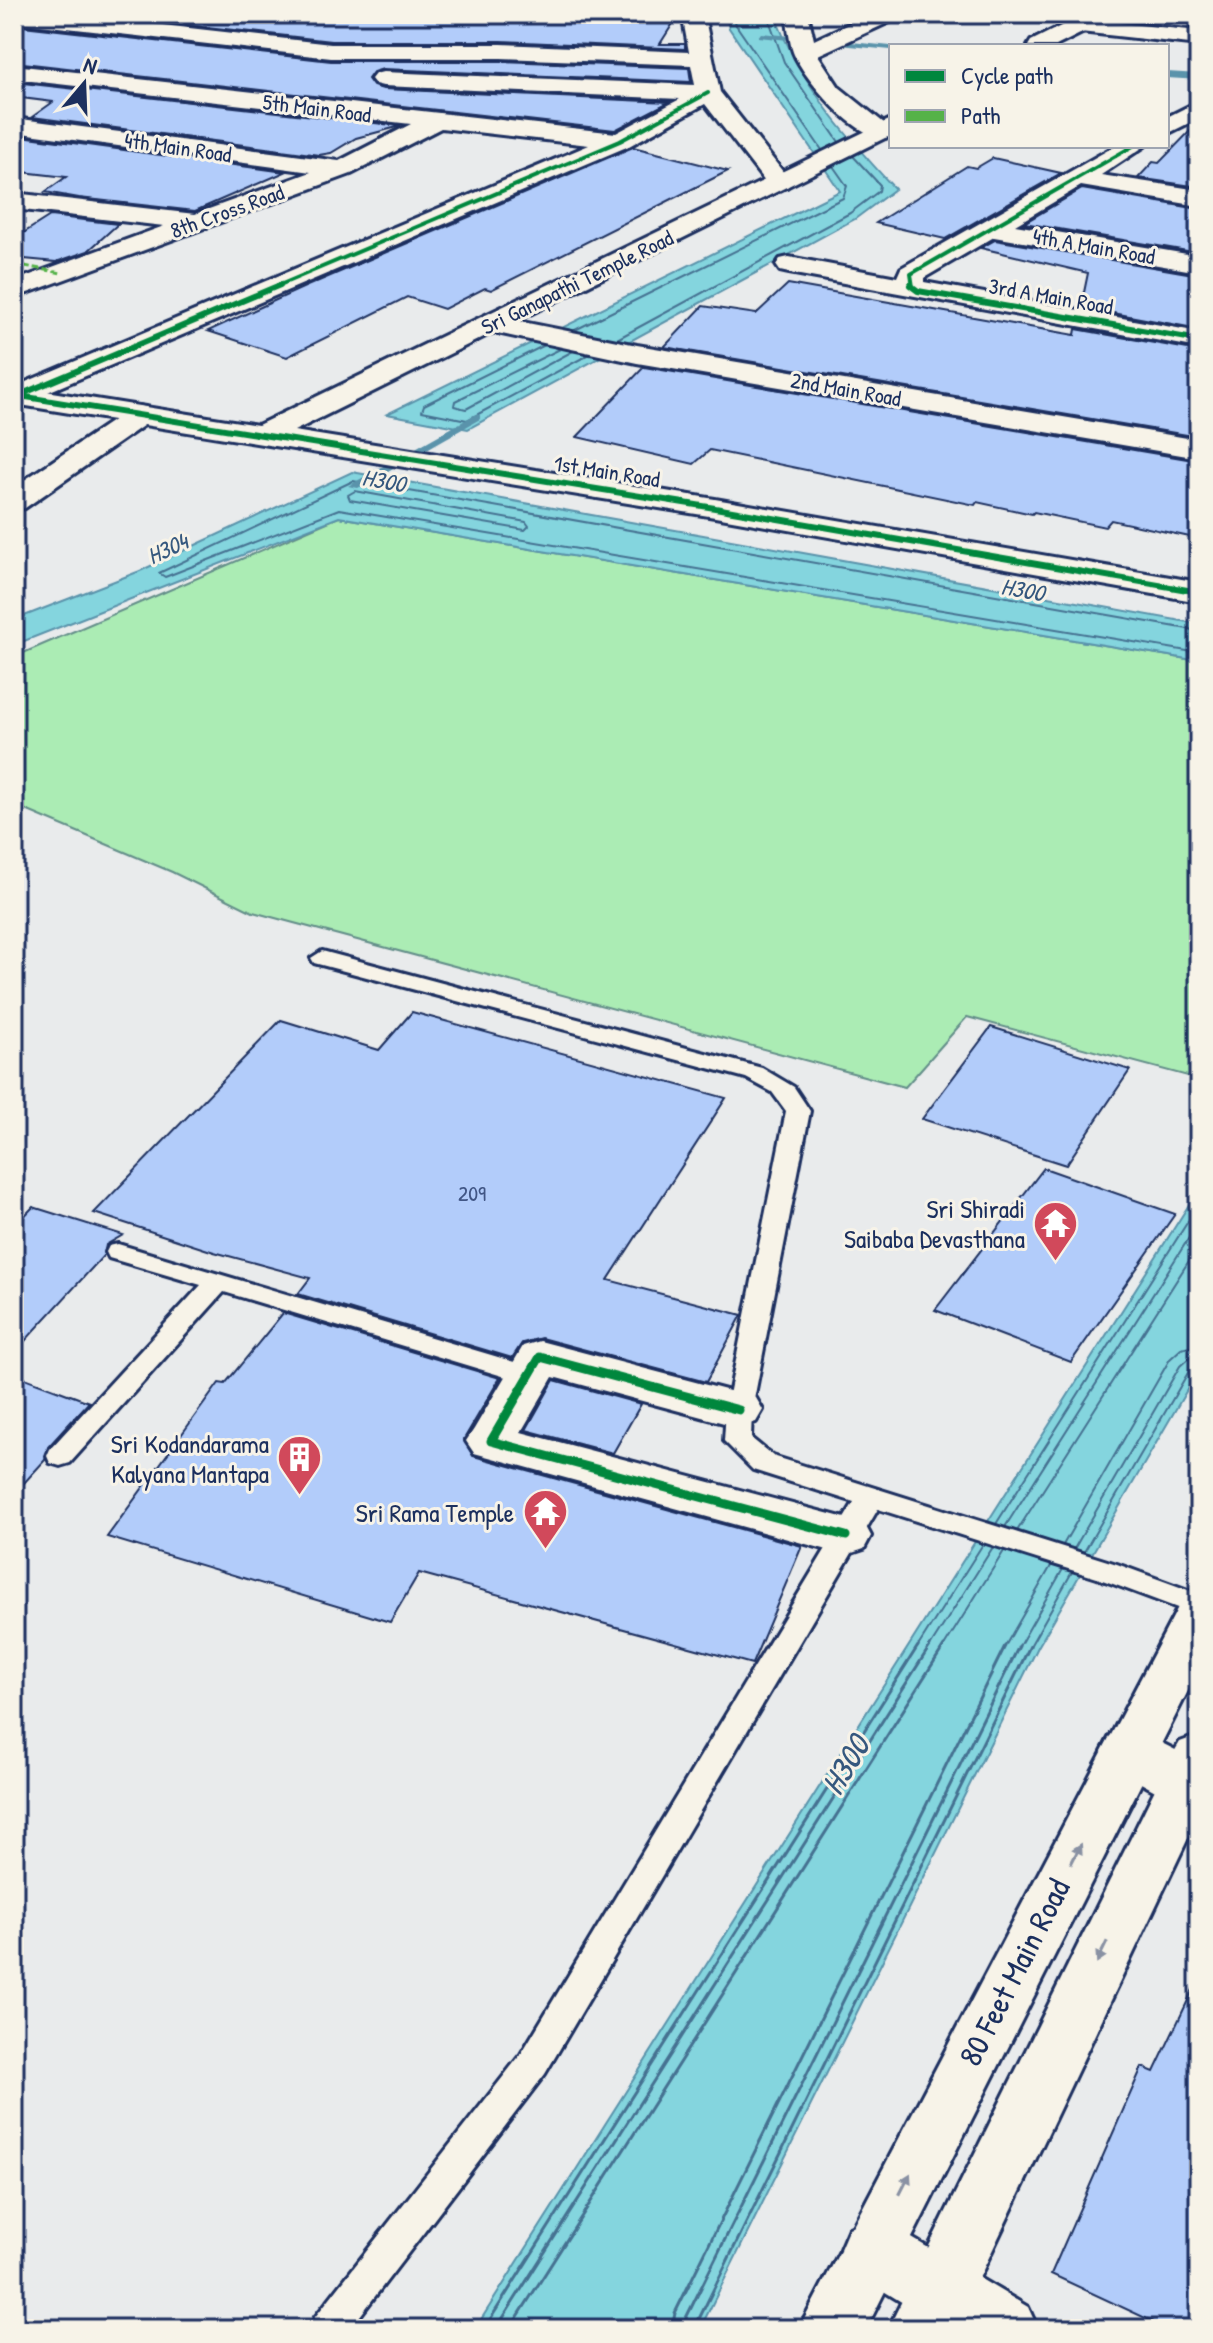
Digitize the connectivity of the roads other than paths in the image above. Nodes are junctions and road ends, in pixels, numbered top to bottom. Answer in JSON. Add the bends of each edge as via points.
{"nodes":[{"id":1,"x":797,"y":14,"type":"edge"},
{"id":2,"x":888,"y":14,"type":"edge"},
{"id":3,"x":1102,"y":14,"type":"edge"},
{"id":4,"x":14,"y":15,"type":"edge"},
{"id":5,"x":121,"y":20,"type":"edge"},
{"id":6,"x":695,"y":21,"type":"edge"},
{"id":7,"x":509,"y":25,"type":"dead end"},
{"id":8,"x":1079,"y":26,"type":"junction"},
{"id":9,"x":666,"y":27,"type":"dead end"},
{"id":10,"x":1199,"y":38,"type":"edge"},
{"id":11,"x":94,"y":43,"type":"dead end"},
{"id":12,"x":1043,"y":44,"type":"edge"},
{"id":13,"x":501,"y":51,"type":"junction"},
{"id":14,"x":805,"y":53,"type":"junction"},
{"id":15,"x":70,"y":59,"type":"dead end"},
{"id":16,"x":703,"y":59,"type":"junction"},
{"id":17,"x":14,"y":72,"type":"edge"},
{"id":18,"x":46,"y":76,"type":"junction"},
{"id":19,"x":364,"y":78,"type":"dead end"},
{"id":20,"x":486,"y":84,"type":"junction"},
{"id":21,"x":708,"y":93,"type":"junction"},
{"id":22,"x":1199,"y":108,"type":"edge"},
{"id":23,"x":436,"y":121,"type":"junction"},
{"id":24,"x":469,"y":123,"type":"junction"},
{"id":25,"x":14,"y":125,"type":"edge"},
{"id":26,"x":1169,"y":128,"type":"edge"},
{"id":27,"x":1169,"y":130,"type":"edge"},
{"id":28,"x":880,"y":132,"type":"edge"},
{"id":29,"x":1199,"y":138,"type":"edge"},
{"id":30,"x":620,"y":141,"type":"junction"},
{"id":31,"x":1129,"y":148,"type":"edge"},
{"id":32,"x":342,"y":169,"type":"junction"},
{"id":33,"x":790,"y":176,"type":"junction"},
{"id":34,"x":1076,"y":178,"type":"junction"},
{"id":35,"x":1199,"y":198,"type":"edge"},
{"id":36,"x":14,"y":201,"type":"edge"},
{"id":37,"x":198,"y":222,"type":"junction"},
{"id":38,"x":988,"y":228,"type":"junction"},
{"id":39,"x":14,"y":264,"type":"edge"},
{"id":40,"x":1199,"y":264,"type":"edge"},
{"id":41,"x":789,"y":265,"type":"dead end"},
{"id":42,"x":62,"y":273,"type":"junction"},
{"id":43,"x":912,"y":281,"type":"junction"},
{"id":44,"x":14,"y":290,"type":"edge"},
{"id":45,"x":493,"y":324,"type":"junction"},
{"id":46,"x":1199,"y":340,"type":"edge"},
{"id":47,"x":50,"y":380,"type":"junction"},
{"id":48,"x":15,"y":388,"type":"edge"},
{"id":49,"x":140,"y":415,"type":"junction"},
{"id":50,"x":293,"y":418,"type":"junction"},
{"id":51,"x":262,"y":435,"type":"junction"},
{"id":52,"x":383,"y":444,"type":"junction"},
{"id":53,"x":1199,"y":449,"type":"edge"},
{"id":54,"x":14,"y":501,"type":"edge"},
{"id":55,"x":1199,"y":568,"type":"edge"},
{"id":56,"x":1199,"y":592,"type":"edge"},
{"id":57,"x":322,"y":958,"type":"dead end"},
{"id":58,"x":118,"y":1252,"type":"dead end"},
{"id":59,"x":219,"y":1282,"type":"junction"},
{"id":60,"x":529,"y":1375,"type":"junction"},
{"id":61,"x":739,"y":1410,"type":"junction"},
{"id":62,"x":60,"y":1456,"type":"dead end"},
{"id":63,"x":859,"y":1516,"type":"junction"},
{"id":64,"x":1199,"y":1605,"type":"edge"},
{"id":65,"x":1199,"y":1617,"type":"edge"},
{"id":66,"x":1129,"y":1751,"type":"junction"},
{"id":67,"x":1195,"y":1775,"type":"edge"},
{"id":68,"x":872,"y":2249,"type":"junction"},
{"id":69,"x":929,"y":2309,"type":"edge"},
{"id":70,"x":328,"y":2329,"type":"edge"},
{"id":71,"x":832,"y":2329,"type":"edge"},
{"id":72,"x":1005,"y":2329,"type":"edge"}],
"edges":[{"from":1,"to":14,"type":"street"},
{"from":2,"to":14,"type":"street"},
{"from":3,"to":8,"type":"street"},
{"from":4,"to":5,"type":"street"},
{"from":5,"to":11,"type":"street"},
{"from":5,"to":13,"type":"street","via":[[331,51]]},
{"from":6,"to":9,"type":"street"},
{"from":6,"to":16,"type":"street"},
{"from":7,"to":13,"type":"street"},
{"from":8,"to":10,"type":"street"},
{"from":8,"to":12,"type":"street"},
{"from":13,"to":16,"type":"street"},
{"from":13,"to":20,"type":"street"},
{"from":14,"to":28,"type":"street","via":[[830,92]]},
{"from":15,"to":18,"type":"street"},
{"from":16,"to":21,"type":"street"},
{"from":17,"to":18,"type":"street","name":"5th Main Road"},
{"from":18,"to":23,"type":"street","name":"5th Main Road"},
{"from":19,"to":20,"type":"street"},
{"from":20,"to":21,"type":"street"},
{"from":20,"to":24,"type":"street"},
{"from":21,"to":30,"type":"street"},
{"from":21,"to":33,"type":"street"},
{"from":22,"to":26,"type":"street"},
{"from":23,"to":24,"type":"street","name":"5th Main Road"},
{"from":23,"to":32,"type":"street","name":"8th Cross Road"},
{"from":24,"to":30,"type":"street","name":"5th Main Road"},
{"from":25,"to":32,"type":"street","name":"4th Main Road"},
{"from":27,"to":29,"type":"street"},
{"from":28,"to":33,"type":"street","name":"Sri Ganapathi Temple Road"},
{"from":30,"to":47,"type":"street"},
{"from":31,"to":34,"type":"street"},
{"from":32,"to":37,"type":"street","name":"8th Cross Road"},
{"from":33,"to":45,"type":"street","name":"Sri Ganapathi Temple Road"},
{"from":34,"to":35,"type":"street"},
{"from":34,"to":38,"type":"street"},
{"from":36,"to":37,"type":"street"},
{"from":37,"to":42,"type":"street","name":"8th Cross Road"},
{"from":38,"to":40,"type":"street","name":"4th A Main Road"},
{"from":38,"to":43,"type":"street"},
{"from":39,"to":42,"type":"street"},
{"from":41,"to":43,"type":"street","name":"3rd A Main Road"},
{"from":42,"to":44,"type":"street","name":"8th Cross Road"},
{"from":43,"to":46,"type":"street","name":"3rd A Main Road"},
{"from":45,"to":50,"type":"street","name":"Sri Ganapathi Temple Road"},
{"from":45,"to":53,"type":"street","name":"2nd Main Road","via":[[637,354]]},
{"from":47,"to":48,"type":"street","name":"1st Main Road"},
{"from":47,"to":50,"type":"street","name":"1st Main Road"},
{"from":48,"to":49,"type":"street"},
{"from":49,"to":51,"type":"street"},
{"from":49,"to":54,"type":"street"},
{"from":50,"to":51,"type":"street","name":"Sri Ganapathi Temple Road"},
{"from":50,"to":52,"type":"street","name":"1st Main Road"},
{"from":51,"to":52,"type":"street"},
{"from":52,"to":55,"type":"street","name":"1st Main Road","via":[[488,452]]},
{"from":52,"to":56,"type":"street","via":[[421,461]]},
{"from":57,"to":61,"type":"lane","via":[[754,1073],[791,1096],[798,1111]]},
{"from":58,"to":59,"type":"lane"},
{"from":59,"to":60,"type":"lane"},
{"from":59,"to":62,"type":"lane"},
{"from":60,"to":61,"type":"street","via":[[540,1357]]},
{"from":60,"to":63,"type":"street","via":[[491,1441]]},
{"from":61,"to":63,"type":"lane","via":[[737,1441],[763,1463]]},
{"from":63,"to":64,"type":"lane","via":[[934,1516]]},
{"from":63,"to":70,"type":"lane","via":[[533,2064]]},
{"from":65,"to":66,"type":"street","name":"80 Feet Main Road"},
{"from":66,"to":67,"type":"street"},
{"from":68,"to":66,"type":"street","name":"80 Feet Main Road","one_way":true},
{"from":67,"to":69,"type":"street","one_way":true},
{"from":68,"to":69,"type":"street"},
{"from":68,"to":71,"type":"street","name":"80 Feet Main Road"},
{"from":69,"to":72,"type":"street"}]}
